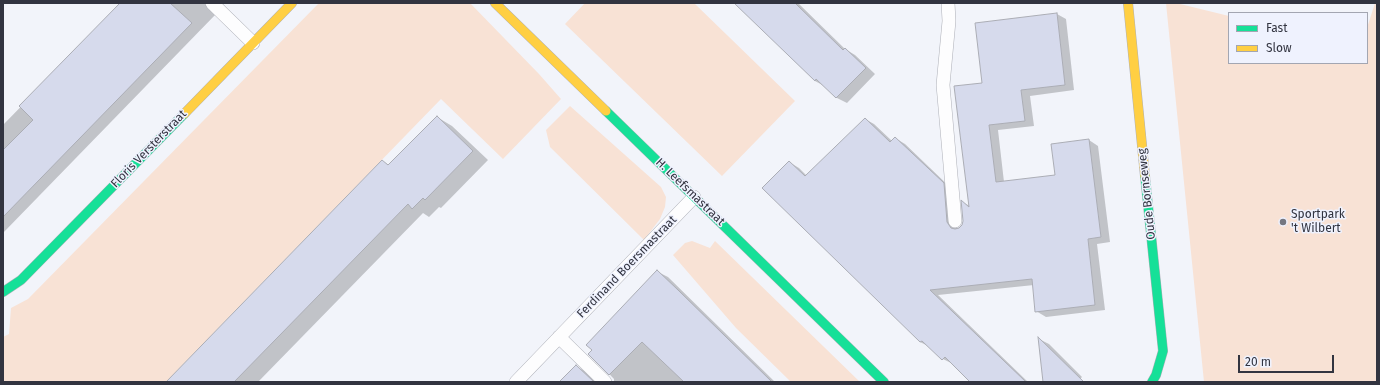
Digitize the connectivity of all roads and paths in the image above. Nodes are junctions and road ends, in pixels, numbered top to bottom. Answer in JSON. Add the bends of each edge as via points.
{"nodes":[{"id":1,"x":212,"y":3,"type":"edge"},
{"id":2,"x":292,"y":3,"type":"edge"},
{"id":3,"x":496,"y":3,"type":"edge"},
{"id":4,"x":948,"y":3,"type":"edge"},
{"id":5,"x":1128,"y":3,"type":"edge"},
{"id":6,"x":253,"y":43,"type":"junction"},
{"id":7,"x":694,"y":197,"type":"junction"},
{"id":8,"x":955,"y":221,"type":"dead end"},
{"id":9,"x":3,"y":292,"type":"edge"},
{"id":10,"x":559,"y":337,"type":"junction"},
{"id":11,"x":516,"y":382,"type":"edge"},
{"id":12,"x":606,"y":382,"type":"edge"},
{"id":13,"x":884,"y":382,"type":"edge"},
{"id":14,"x":1152,"y":382,"type":"edge"}],
"edges":[{"from":1,"to":6,"type":"lane"},
{"from":2,"to":6,"type":"street","name":"Floris Versterstraat"},
{"from":3,"to":7,"type":"street","name":"H. Leefsmastraat"},
{"from":4,"to":8,"type":"lane","via":[[949,21],[943,85]]},
{"from":5,"to":14,"type":"street","name":"Oude Bornseweg","via":[[1163,351]]},
{"from":6,"to":9,"type":"street","name":"Floris Versterstraat","via":[[21,280]]},
{"from":7,"to":10,"type":"lane","name":"Ferdinand Boersmastraat"},
{"from":7,"to":13,"type":"street","name":"H. Leefsmastraat"},
{"from":10,"to":11,"type":"lane","name":"Ferdinand Boersmastraat"},
{"from":10,"to":12,"type":"lane"}]}
